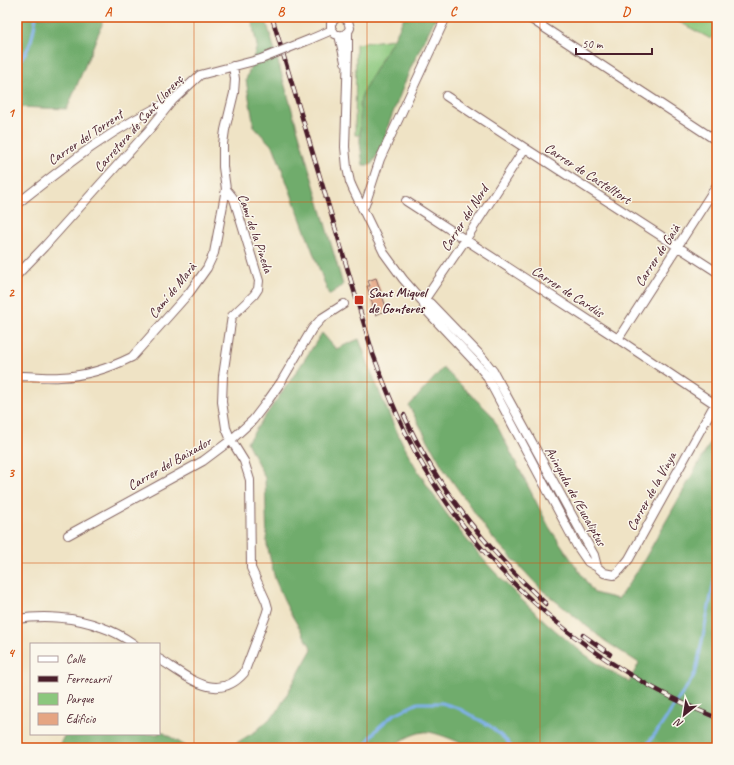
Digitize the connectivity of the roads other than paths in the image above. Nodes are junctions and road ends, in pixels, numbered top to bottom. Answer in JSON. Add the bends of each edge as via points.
{"nodes":[{"id":1,"x":337,"y":17,"type":"edge"},
{"id":2,"x":446,"y":17,"type":"edge"},
{"id":3,"x":528,"y":17,"type":"edge"},
{"id":4,"x":346,"y":18,"type":"edge"},
{"id":5,"x":348,"y":32,"type":"junction"},
{"id":6,"x":335,"y":33,"type":"junction"},
{"id":7,"x":233,"y":66,"type":"junction"},
{"id":8,"x":347,"y":68,"type":"junction"},
{"id":9,"x":446,"y":96,"type":"dead end"},
{"id":10,"x":173,"y":100,"type":"junction"},
{"id":11,"x":717,"y":141,"type":"edge"},
{"id":12,"x":525,"y":148,"type":"junction"},
{"id":13,"x":717,"y":185,"type":"edge"},
{"id":14,"x":226,"y":189,"type":"junction"},
{"id":15,"x":406,"y":201,"type":"dead end"},
{"id":16,"x":17,"y":204,"type":"edge"},
{"id":17,"x":362,"y":208,"type":"junction"},
{"id":18,"x":466,"y":239,"type":"junction"},
{"id":19,"x":678,"y":247,"type":"junction"},
{"id":20,"x":717,"y":272,"type":"edge"},
{"id":21,"x":17,"y":275,"type":"edge"},
{"id":22,"x":423,"y":302,"type":"junction"},
{"id":23,"x":344,"y":304,"type":"dead end"},
{"id":24,"x":618,"y":339,"type":"junction"},
{"id":25,"x":17,"y":377,"type":"edge"},
{"id":26,"x":716,"y":402,"type":"edge"},
{"id":27,"x":231,"y":440,"type":"junction"},
{"id":28,"x":68,"y":534,"type":"dead end"},
{"id":29,"x":597,"y":567,"type":"joint"},
{"id":30,"x":17,"y":619,"type":"edge"},
{"id":31,"x":132,"y":643,"type":"edge"},
{"id":32,"x":160,"y":660,"type":"edge"}],
"edges":[{"from":1,"to":6,"type":"street","via":[[332,23]]},
{"from":2,"to":17,"type":"street","via":[[385,147]]},
{"from":3,"to":11,"type":"street"},
{"from":4,"to":5,"type":"street","via":[[350,25]]},
{"from":5,"to":6,"type":"street","name":"Carretera de Sant Llorenç","via":[[344,35]]},
{"from":5,"to":8,"type":"street"},
{"from":6,"to":7,"type":"street","name":"Carretera de Sant Llorenç","bridge":true},
{"from":6,"to":8,"type":"street"},
{"from":7,"to":10,"type":"street","name":"Carretera de Sant Llorenç","via":[[200,75]]},
{"from":7,"to":14,"type":"street","name":"Camí de Marà","via":[[234,93],[223,144]]},
{"from":8,"to":17,"type":"street","via":[[347,168],[352,190]]},
{"from":9,"to":12,"type":"street","name":"Carrer de Castelltort"},
{"from":10,"to":16,"type":"street","name":"Carrer del Torrent","via":[[103,139],[68,162]]},
{"from":10,"to":21,"type":"street","name":"Carretera de Sant Llorenç","via":[[150,130]]},
{"from":12,"to":18,"type":"street","name":"Carrer del Nord"},
{"from":12,"to":19,"type":"street","name":"Carrer de Castelltort"},
{"from":13,"to":19,"type":"street","name":"Carrer de Gaià"},
{"from":14,"to":25,"type":"street","name":"Camí de Marà","via":[[214,253],[207,268],[189,293],[132,357],[77,376]]},
{"from":14,"to":27,"type":"street","name":"Camí de la Pineda","via":[[234,199],[259,281],[254,295],[232,316],[230,323],[222,402]]},
{"from":15,"to":18,"type":"street","name":"Carrer de Cardús"},
{"from":17,"to":22,"type":"street","name":"Avinguda de l'Eucaliptus","via":[[384,253]]},
{"from":18,"to":22,"type":"street","name":"Carrer del Nord"},
{"from":18,"to":24,"type":"street","name":"Carrer de Cardús"},
{"from":19,"to":20,"type":"street","name":"Carrer de Castelltort"},
{"from":19,"to":24,"type":"street","name":"Carrer de Gaià"},
{"from":22,"to":29,"type":"street","name":"Avinguda de l'Eucaliptus","via":[[425,309],[486,375],[577,546],[588,562]]},
{"from":23,"to":27,"type":"street","name":"Carrer del Baixador","via":[[322,318],[312,329],[270,399]]},
{"from":24,"to":26,"type":"street","name":"Carrer de Cardús"},
{"from":26,"to":29,"type":"street","name":"Carrer de la Vinya","via":[[629,559],[614,575],[604,573]]},
{"from":27,"to":28,"type":"street","name":"Carrer del Baixador","via":[[203,461]]},
{"from":27,"to":32,"type":"street","name":"Camí de la Pineda","via":[[244,461],[250,480],[251,568],[266,601],[266,615],[244,673],[228,686],[209,687]]},
{"from":30,"to":31,"type":"street","via":[[42,617],[84,622],[101,626]]}]}
